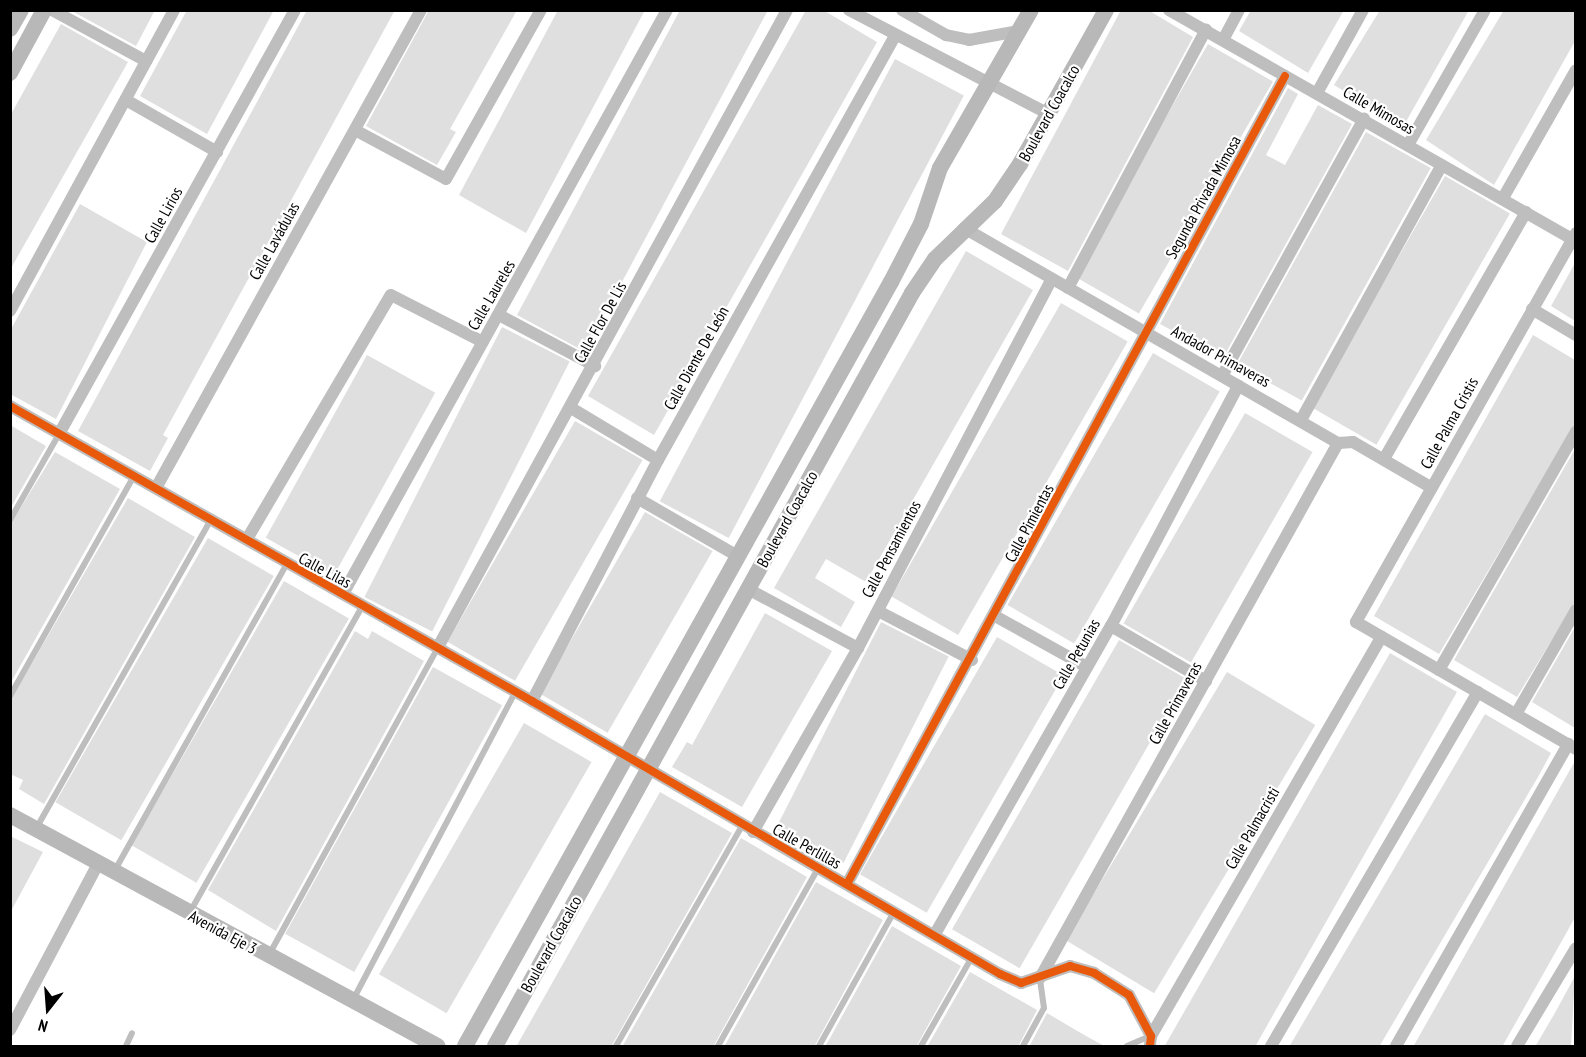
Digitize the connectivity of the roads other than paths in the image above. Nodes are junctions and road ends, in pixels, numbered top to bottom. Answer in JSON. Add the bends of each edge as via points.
{"nodes":[{"id":1,"x":21,"y":10,"type":"edge"},
{"id":2,"x":45,"y":10,"type":"edge"},
{"id":3,"x":52,"y":10,"type":"edge"},
{"id":4,"x":174,"y":10,"type":"edge"},
{"id":5,"x":295,"y":10,"type":"edge"},
{"id":6,"x":421,"y":10,"type":"edge"},
{"id":7,"x":541,"y":10,"type":"edge"},
{"id":8,"x":666,"y":10,"type":"edge"},
{"id":9,"x":787,"y":10,"type":"edge"},
{"id":10,"x":849,"y":10,"type":"edge"},
{"id":11,"x":902,"y":10,"type":"edge"},
{"id":12,"x":1031,"y":10,"type":"edge"},
{"id":13,"x":1106,"y":10,"type":"edge"},
{"id":14,"x":1169,"y":10,"type":"edge"},
{"id":15,"x":1239,"y":10,"type":"edge"},
{"id":16,"x":1363,"y":10,"type":"edge"},
{"id":17,"x":1485,"y":10,"type":"edge"},
{"id":18,"x":10,"y":29,"type":"edge"},
{"id":19,"x":1206,"y":30,"type":"junction"},
{"id":20,"x":1019,"y":31,"type":"junction"},
{"id":21,"x":895,"y":36,"type":"junction"},
{"id":22,"x":1222,"y":40,"type":"junction"},
{"id":23,"x":146,"y":61,"type":"junction"},
{"id":24,"x":1575,"y":70,"type":"edge"},
{"id":25,"x":10,"y":73,"type":"edge"},
{"id":26,"x":1285,"y":76,"type":"junction"},
{"id":27,"x":990,"y":82,"type":"junction"},
{"id":28,"x":1317,"y":93,"type":"junction"},
{"id":29,"x":126,"y":100,"type":"junction"},
{"id":30,"x":1049,"y":114,"type":"junction"},
{"id":31,"x":1364,"y":120,"type":"junction"},
{"id":32,"x":355,"y":130,"type":"junction"},
{"id":33,"x":1408,"y":145,"type":"junction"},
{"id":34,"x":217,"y":152,"type":"junction"},
{"id":35,"x":1442,"y":165,"type":"junction"},
{"id":36,"x":1503,"y":198,"type":"junction"},
{"id":37,"x":1526,"y":212,"type":"junction"},
{"id":38,"x":964,"y":228,"type":"junction"},
{"id":39,"x":1574,"y":236,"type":"edge"},
{"id":40,"x":1052,"y":279,"type":"junction"},
{"id":41,"x":1068,"y":288,"type":"junction"},
{"id":42,"x":1532,"y":309,"type":"junction"},
{"id":43,"x":10,"y":311,"type":"edge"},
{"id":44,"x":499,"y":315,"type":"junction"},
{"id":45,"x":1144,"y":332,"type":"junction"},
{"id":46,"x":1575,"y":334,"type":"edge"},
{"id":47,"x":483,"y":342,"type":"junction"},
{"id":48,"x":595,"y":366,"type":"junction"},
{"id":49,"x":1222,"y":376,"type":"junction"},
{"id":50,"x":1238,"y":386,"type":"junction"},
{"id":51,"x":10,"y":406,"type":"edge"},
{"id":52,"x":571,"y":408,"type":"junction"},
{"id":53,"x":1301,"y":420,"type":"junction"},
{"id":54,"x":1575,"y":432,"type":"edge"},
{"id":55,"x":59,"y":434,"type":"junction"},
{"id":56,"x":1338,"y":443,"type":"junction"},
{"id":57,"x":1384,"y":459,"type":"junction"},
{"id":58,"x":658,"y":460,"type":"junction"},
{"id":59,"x":134,"y":475,"type":"junction"},
{"id":60,"x":156,"y":488,"type":"junction"},
{"id":61,"x":1432,"y":488,"type":"junction"},
{"id":62,"x":637,"y":498,"type":"junction"},
{"id":63,"x":10,"y":520,"type":"edge"},
{"id":64,"x":212,"y":520,"type":"junction"},
{"id":65,"x":247,"y":539,"type":"junction"},
{"id":66,"x":739,"y":556,"type":"junction"},
{"id":67,"x":287,"y":564,"type":"junction"},
{"id":68,"x":748,"y":589,"type":"junction"},
{"id":69,"x":343,"y":594,"type":"junction"},
{"id":70,"x":362,"y":607,"type":"junction"},
{"id":71,"x":1575,"y":610,"type":"edge"},
{"id":72,"x":878,"y":611,"type":"junction"},
{"id":73,"x":995,"y":616,"type":"junction"},
{"id":74,"x":1111,"y":626,"type":"junction"},
{"id":75,"x":1381,"y":636,"type":"junction"},
{"id":76,"x":438,"y":647,"type":"junction"},
{"id":77,"x":858,"y":648,"type":"junction"},
{"id":78,"x":972,"y":660,"type":"junction"},
{"id":79,"x":1087,"y":667,"type":"junction"},
{"id":80,"x":1439,"y":670,"type":"junction"},
{"id":81,"x":1206,"y":681,"type":"junction"},
{"id":82,"x":1478,"y":692,"type":"junction"},
{"id":83,"x":514,"y":694,"type":"junction"},
{"id":84,"x":10,"y":696,"type":"edge"},
{"id":85,"x":532,"y":700,"type":"junction"},
{"id":86,"x":1516,"y":714,"type":"junction"},
{"id":87,"x":1572,"y":747,"type":"edge"},
{"id":88,"x":624,"y":759,"type":"junction"},
{"id":89,"x":646,"y":771,"type":"junction"},
{"id":90,"x":10,"y":815,"type":"edge"},
{"id":91,"x":36,"y":829,"type":"junction"},
{"id":92,"x":748,"y":829,"type":"junction"},
{"id":93,"x":98,"y":864,"type":"junction"},
{"id":94,"x":819,"y":867,"type":"junction"},
{"id":95,"x":114,"y":872,"type":"junction"},
{"id":96,"x":847,"y":884,"type":"junction"},
{"id":97,"x":894,"y":912,"type":"junction"},
{"id":98,"x":189,"y":914,"type":"junction"},
{"id":99,"x":935,"y":934,"type":"junction"},
{"id":100,"x":1575,"y":948,"type":"edge"},
{"id":101,"x":269,"y":956,"type":"junction"},
{"id":102,"x":972,"y":957,"type":"junction"},
{"id":103,"x":1040,"y":978,"type":"junction"},
{"id":104,"x":353,"y":1001,"type":"junction"},
{"id":105,"x":10,"y":1030,"type":"edge"},
{"id":106,"x":132,"y":1034,"type":"dead end"},
{"id":107,"x":1151,"y":1041,"type":"edge"},
{"id":108,"x":126,"y":1047,"type":"edge"},
{"id":109,"x":438,"y":1047,"type":"edge"},
{"id":110,"x":465,"y":1047,"type":"edge"},
{"id":111,"x":495,"y":1047,"type":"edge"},
{"id":112,"x":616,"y":1047,"type":"edge"},
{"id":113,"x":718,"y":1047,"type":"edge"},
{"id":114,"x":819,"y":1047,"type":"edge"},
{"id":115,"x":921,"y":1047,"type":"edge"},
{"id":116,"x":1023,"y":1047,"type":"edge"},
{"id":117,"x":1127,"y":1047,"type":"edge"},
{"id":118,"x":1271,"y":1047,"type":"edge"},
{"id":119,"x":1395,"y":1047,"type":"edge"},
{"id":120,"x":1518,"y":1047,"type":"edge"}],
"edges":[{"from":1,"to":18,"type":"main road"},
{"from":2,"to":25,"type":"main road"},
{"from":3,"to":23,"type":"street"},
{"from":4,"to":23,"type":"street"},
{"from":5,"to":34,"type":"street","name":"Calle Lirios"},
{"from":6,"to":32,"type":"street","name":"Calle Lavádulas"},
{"from":7,"to":32,"type":"street","via":[[446,179]]},
{"from":8,"to":44,"type":"street","name":"Calle Laureles"},
{"from":9,"to":48,"type":"street","name":"Calle Flor De Lis"},
{"from":10,"to":21,"type":"street"},
{"from":11,"to":20,"type":"street","via":[[946,35],[969,40]]},
{"from":12,"to":20,"type":"main road","name":"Boulevard Coacalco"},
{"from":13,"to":30,"type":"main road","name":"Boulevard Coacalco"},
{"from":14,"to":19,"type":"street","name":"Calle Mimosas"},
{"from":15,"to":22,"type":"street"},
{"from":16,"to":28,"type":"street"},
{"from":17,"to":33,"type":"street"},
{"from":19,"to":22,"type":"street","name":"Calle Mimosas"},
{"from":19,"to":41,"type":"street"},
{"from":20,"to":27,"type":"main road","name":"Boulevard Coacalco"},
{"from":21,"to":27,"type":"street"},
{"from":21,"to":58,"type":"street","name":"Calle Diente De León"},
{"from":22,"to":26,"type":"street","name":"Calle Mimosas"},
{"from":23,"to":29,"type":"street"},
{"from":24,"to":36,"type":"street"},
{"from":26,"to":28,"type":"street","name":"Calle Mimosas"},
{"from":26,"to":45,"type":"street","name":"Segunda Privada Mimosa"},
{"from":27,"to":30,"type":"street"},
{"from":27,"to":66,"type":"main road","name":"Boulevard Coacalco","via":[[940,168],[910,245]]},
{"from":28,"to":31,"type":"street","name":"Calle Mimosas"},
{"from":29,"to":34,"type":"street"},
{"from":29,"to":43,"type":"street"},
{"from":30,"to":38,"type":"main road","name":"Boulevard Coacalco","via":[[995,201]]},
{"from":31,"to":33,"type":"street","name":"Calle Mimosas"},
{"from":31,"to":49,"type":"street"},
{"from":32,"to":60,"type":"street","name":"Calle Lavádulas"},
{"from":33,"to":35,"type":"street","name":"Calle Mimosas"},
{"from":34,"to":55,"type":"street","name":"Calle Lirios"},
{"from":35,"to":36,"type":"street","name":"Calle Mimosas"},
{"from":35,"to":53,"type":"street"},
{"from":36,"to":37,"type":"street","name":"Calle Mimosas"},
{"from":37,"to":39,"type":"street","name":"Calle Mimosas"},
{"from":37,"to":57,"type":"street"},
{"from":38,"to":40,"type":"street","name":"Andador Primaveras"},
{"from":38,"to":68,"type":"main road","name":"Boulevard Coacalco","via":[[912,293]]},
{"from":39,"to":42,"type":"street","name":"Calle Palma Cristis"},
{"from":40,"to":41,"type":"street","name":"Andador Primaveras"},
{"from":40,"to":72,"type":"street","name":"Calle Pensamientos"},
{"from":41,"to":45,"type":"street","name":"Andador Primaveras"},
{"from":42,"to":46,"type":"street"},
{"from":42,"to":61,"type":"street","name":"Calle Palma Cristis"},
{"from":44,"to":47,"type":"street","name":"Calle Laureles"},
{"from":44,"to":48,"type":"street"},
{"from":45,"to":49,"type":"street","name":"Andador Primaveras"},
{"from":45,"to":73,"type":"street","name":"Calle Pimientas"},
{"from":47,"to":65,"type":"street","via":[[391,294]]},
{"from":47,"to":69,"type":"street","name":"Calle Laureles"},
{"from":48,"to":52,"type":"street","name":"Calle Flor De Lis"},
{"from":49,"to":50,"type":"street","name":"Andador Primaveras"},
{"from":50,"to":53,"type":"street","name":"Andador Primaveras"},
{"from":50,"to":74,"type":"street","name":"Calle Petunias"},
{"from":51,"to":55,"type":"street","name":"Calle Lilas"},
{"from":52,"to":58,"type":"street"},
{"from":52,"to":76,"type":"street","name":"Calle Flor De Lis"},
{"from":53,"to":56,"type":"street","name":"Andador Primaveras"},
{"from":54,"to":80,"type":"street"},
{"from":55,"to":59,"type":"street","name":"Calle Lilas"},
{"from":55,"to":63,"type":"lane"},
{"from":56,"to":57,"type":"street","name":"Andador Primaveras","via":[[1353,442]]},
{"from":56,"to":81,"type":"street","name":"Calle Primaveras"},
{"from":57,"to":61,"type":"street","name":"Andador Primaveras"},
{"from":58,"to":62,"type":"street","name":"Calle Diente De León"},
{"from":59,"to":60,"type":"street","name":"Calle Lilas"},
{"from":59,"to":84,"type":"lane"},
{"from":60,"to":64,"type":"street","name":"Calle Lilas"},
{"from":61,"to":75,"type":"street","name":"Calle Palma Cristis","via":[[1356,622]]},
{"from":62,"to":66,"type":"street"},
{"from":62,"to":85,"type":"street","name":"Calle Diente De León"},
{"from":64,"to":65,"type":"street","name":"Calle Lilas"},
{"from":64,"to":91,"type":"lane"},
{"from":65,"to":67,"type":"street","name":"Calle Lilas"},
{"from":66,"to":88,"type":"main road","name":"Boulevard Coacalco"},
{"from":67,"to":69,"type":"street","name":"Calle Lilas"},
{"from":67,"to":95,"type":"lane"},
{"from":68,"to":77,"type":"street"},
{"from":68,"to":89,"type":"main road","name":"Boulevard Coacalco"},
{"from":69,"to":70,"type":"street","name":"Calle Lilas"},
{"from":70,"to":76,"type":"street","name":"Calle Lilas"},
{"from":70,"to":98,"type":"lane"},
{"from":71,"to":86,"type":"street"},
{"from":72,"to":77,"type":"street","name":"Calle Pensamientos"},
{"from":72,"to":78,"type":"street"},
{"from":73,"to":78,"type":"street","name":"Calle Pimientas"},
{"from":73,"to":79,"type":"street"},
{"from":74,"to":79,"type":"street","name":"Calle Petunias"},
{"from":74,"to":81,"type":"street"},
{"from":75,"to":80,"type":"street"},
{"from":75,"to":107,"type":"street","name":"Calle Palmacristi"},
{"from":76,"to":83,"type":"street","name":"Calle Lilas"},
{"from":76,"to":101,"type":"lane"},
{"from":77,"to":92,"type":"street","name":"Calle Pensamientos"},
{"from":78,"to":96,"type":"street","name":"Calle Pimientas"},
{"from":79,"to":99,"type":"street","name":"Calle Petunias"},
{"from":80,"to":82,"type":"street"},
{"from":81,"to":103,"type":"street","name":"Calle Primaveras"},
{"from":82,"to":86,"type":"street"},
{"from":82,"to":118,"type":"street"},
{"from":83,"to":85,"type":"street","name":"Calle Lilas"},
{"from":83,"to":104,"type":"lane"},
{"from":85,"to":88,"type":"street","name":"Calle Lilas"},
{"from":86,"to":87,"type":"street"},
{"from":87,"to":119,"type":"street"},
{"from":88,"to":89,"type":"street","name":"Calle Perlillas"},
{"from":88,"to":110,"type":"main road","name":"Boulevard Coacalco"},
{"from":89,"to":92,"type":"street","name":"Calle Perlillas"},
{"from":89,"to":111,"type":"main road","name":"Boulevard Coacalco"},
{"from":90,"to":91,"type":"main road","name":"Avenida Eje 3"},
{"from":91,"to":93,"type":"main road","name":"Avenida Eje 3"},
{"from":92,"to":94,"type":"street","name":"Calle Perlillas"},
{"from":92,"to":112,"type":"lane"},
{"from":93,"to":95,"type":"main road","name":"Avenida Eje 3"},
{"from":93,"to":105,"type":"street"},
{"from":94,"to":96,"type":"street","name":"Calle Perlillas"},
{"from":94,"to":113,"type":"lane"},
{"from":95,"to":98,"type":"main road","name":"Avenida Eje 3"},
{"from":96,"to":97,"type":"street","name":"Calle Perlillas"},
{"from":97,"to":99,"type":"street","name":"Calle Perlillas"},
{"from":97,"to":114,"type":"lane"},
{"from":98,"to":101,"type":"main road","name":"Avenida Eje 3"},
{"from":99,"to":102,"type":"street","name":"Calle Perlillas"},
{"from":100,"to":120,"type":"street"},
{"from":101,"to":104,"type":"main road","name":"Avenida Eje 3"},
{"from":102,"to":103,"type":"street","name":"Calle Perlillas","via":[[1021,983]]},
{"from":102,"to":115,"type":"lane"},
{"from":103,"to":107,"type":"street","via":[[1070,966],[1094,974],[1129,995]]},
{"from":103,"to":116,"type":"lane","via":[[1044,1008]]},
{"from":104,"to":109,"type":"main road","name":"Avenida Eje 3"},
{"from":106,"to":108,"type":"lane"},
{"from":107,"to":117,"type":"lane"}]}
